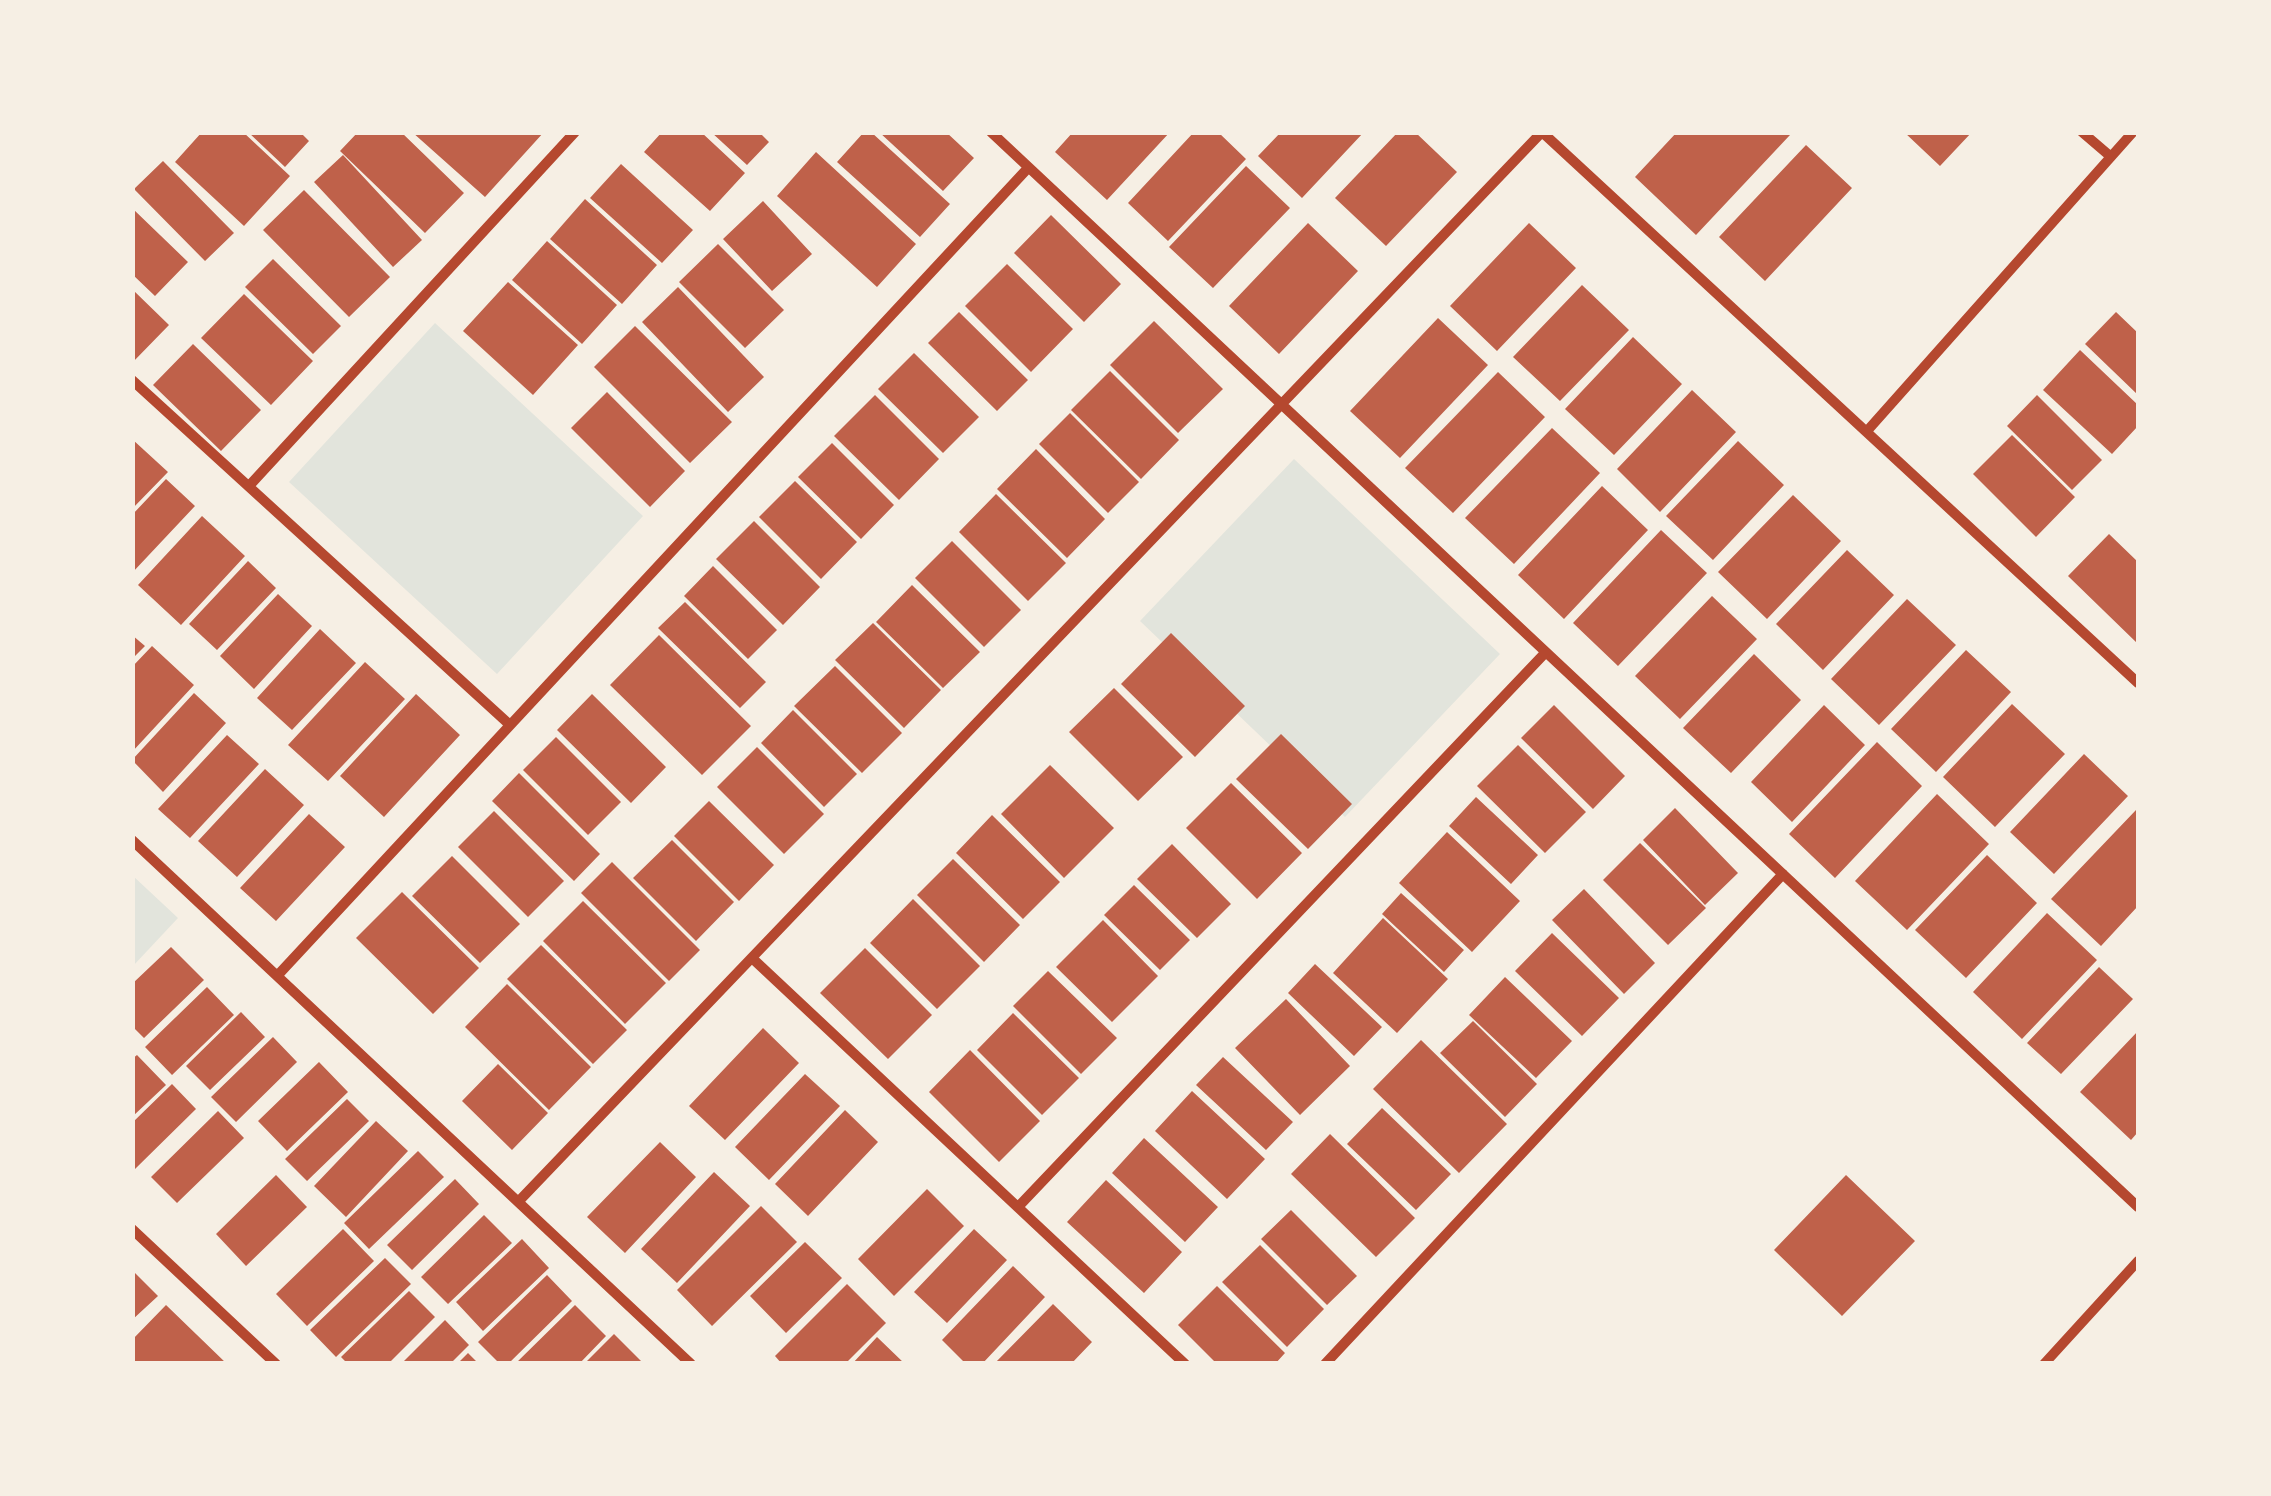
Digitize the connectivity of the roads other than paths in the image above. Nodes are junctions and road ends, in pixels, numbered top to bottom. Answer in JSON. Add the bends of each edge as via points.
{"nodes":[{"id":1,"x":575,"y":132,"type":"edge"},
{"id":2,"x":991,"y":132,"type":"edge"},
{"id":3,"x":2082,"y":132,"type":"edge"},
{"id":4,"x":2133,"y":132,"type":"edge"},
{"id":5,"x":2110,"y":156,"type":"junction"},
{"id":6,"x":1028,"y":168,"type":"junction"},
{"id":7,"x":132,"y":380,"type":"edge"},
{"id":8,"x":1282,"y":404,"type":"junction"},
{"id":9,"x":1867,"y":431,"type":"junction"},
{"id":10,"x":249,"y":486,"type":"junction"},
{"id":11,"x":1546,"y":652,"type":"junction"},
{"id":12,"x":2138,"y":683,"type":"edge"},
{"id":13,"x":510,"y":725,"type":"junction"},
{"id":14,"x":132,"y":840,"type":"edge"},
{"id":15,"x":1783,"y":874,"type":"junction"},
{"id":16,"x":752,"y":958,"type":"junction"},
{"id":17,"x":278,"y":976,"type":"junction"},
{"id":18,"x":518,"y":1202,"type":"junction"},
{"id":19,"x":1018,"y":1207,"type":"junction"},
{"id":20,"x":2138,"y":1207,"type":"edge"},
{"id":21,"x":132,"y":1229,"type":"edge"},
{"id":22,"x":2138,"y":1261,"type":"edge"},
{"id":23,"x":276,"y":1364,"type":"edge"},
{"id":24,"x":691,"y":1364,"type":"edge"},
{"id":25,"x":1186,"y":1364,"type":"edge"},
{"id":26,"x":1325,"y":1364,"type":"edge"},
{"id":27,"x":2044,"y":1364,"type":"edge"}],
"edges":[{"from":1,"to":10,"type":"street"},
{"from":2,"to":6,"type":"street"},
{"from":3,"to":5,"type":"street"},
{"from":4,"to":5,"type":"street"},
{"from":5,"to":9,"type":"street"},
{"from":6,"to":8,"type":"street"},
{"from":6,"to":13,"type":"street"},
{"from":7,"to":10,"type":"street"},
{"from":8,"to":9,"type":"street","via":[[1542,132]]},
{"from":8,"to":11,"type":"street"},
{"from":8,"to":16,"type":"street"},
{"from":9,"to":12,"type":"street"},
{"from":10,"to":13,"type":"street"},
{"from":11,"to":15,"type":"street"},
{"from":11,"to":19,"type":"street"},
{"from":13,"to":17,"type":"street"},
{"from":14,"to":17,"type":"street"},
{"from":15,"to":20,"type":"street"},
{"from":15,"to":26,"type":"street"},
{"from":16,"to":18,"type":"street"},
{"from":16,"to":19,"type":"street"},
{"from":17,"to":18,"type":"street"},
{"from":18,"to":24,"type":"street"},
{"from":19,"to":25,"type":"street"},
{"from":21,"to":23,"type":"street"},
{"from":22,"to":27,"type":"street"}]}
